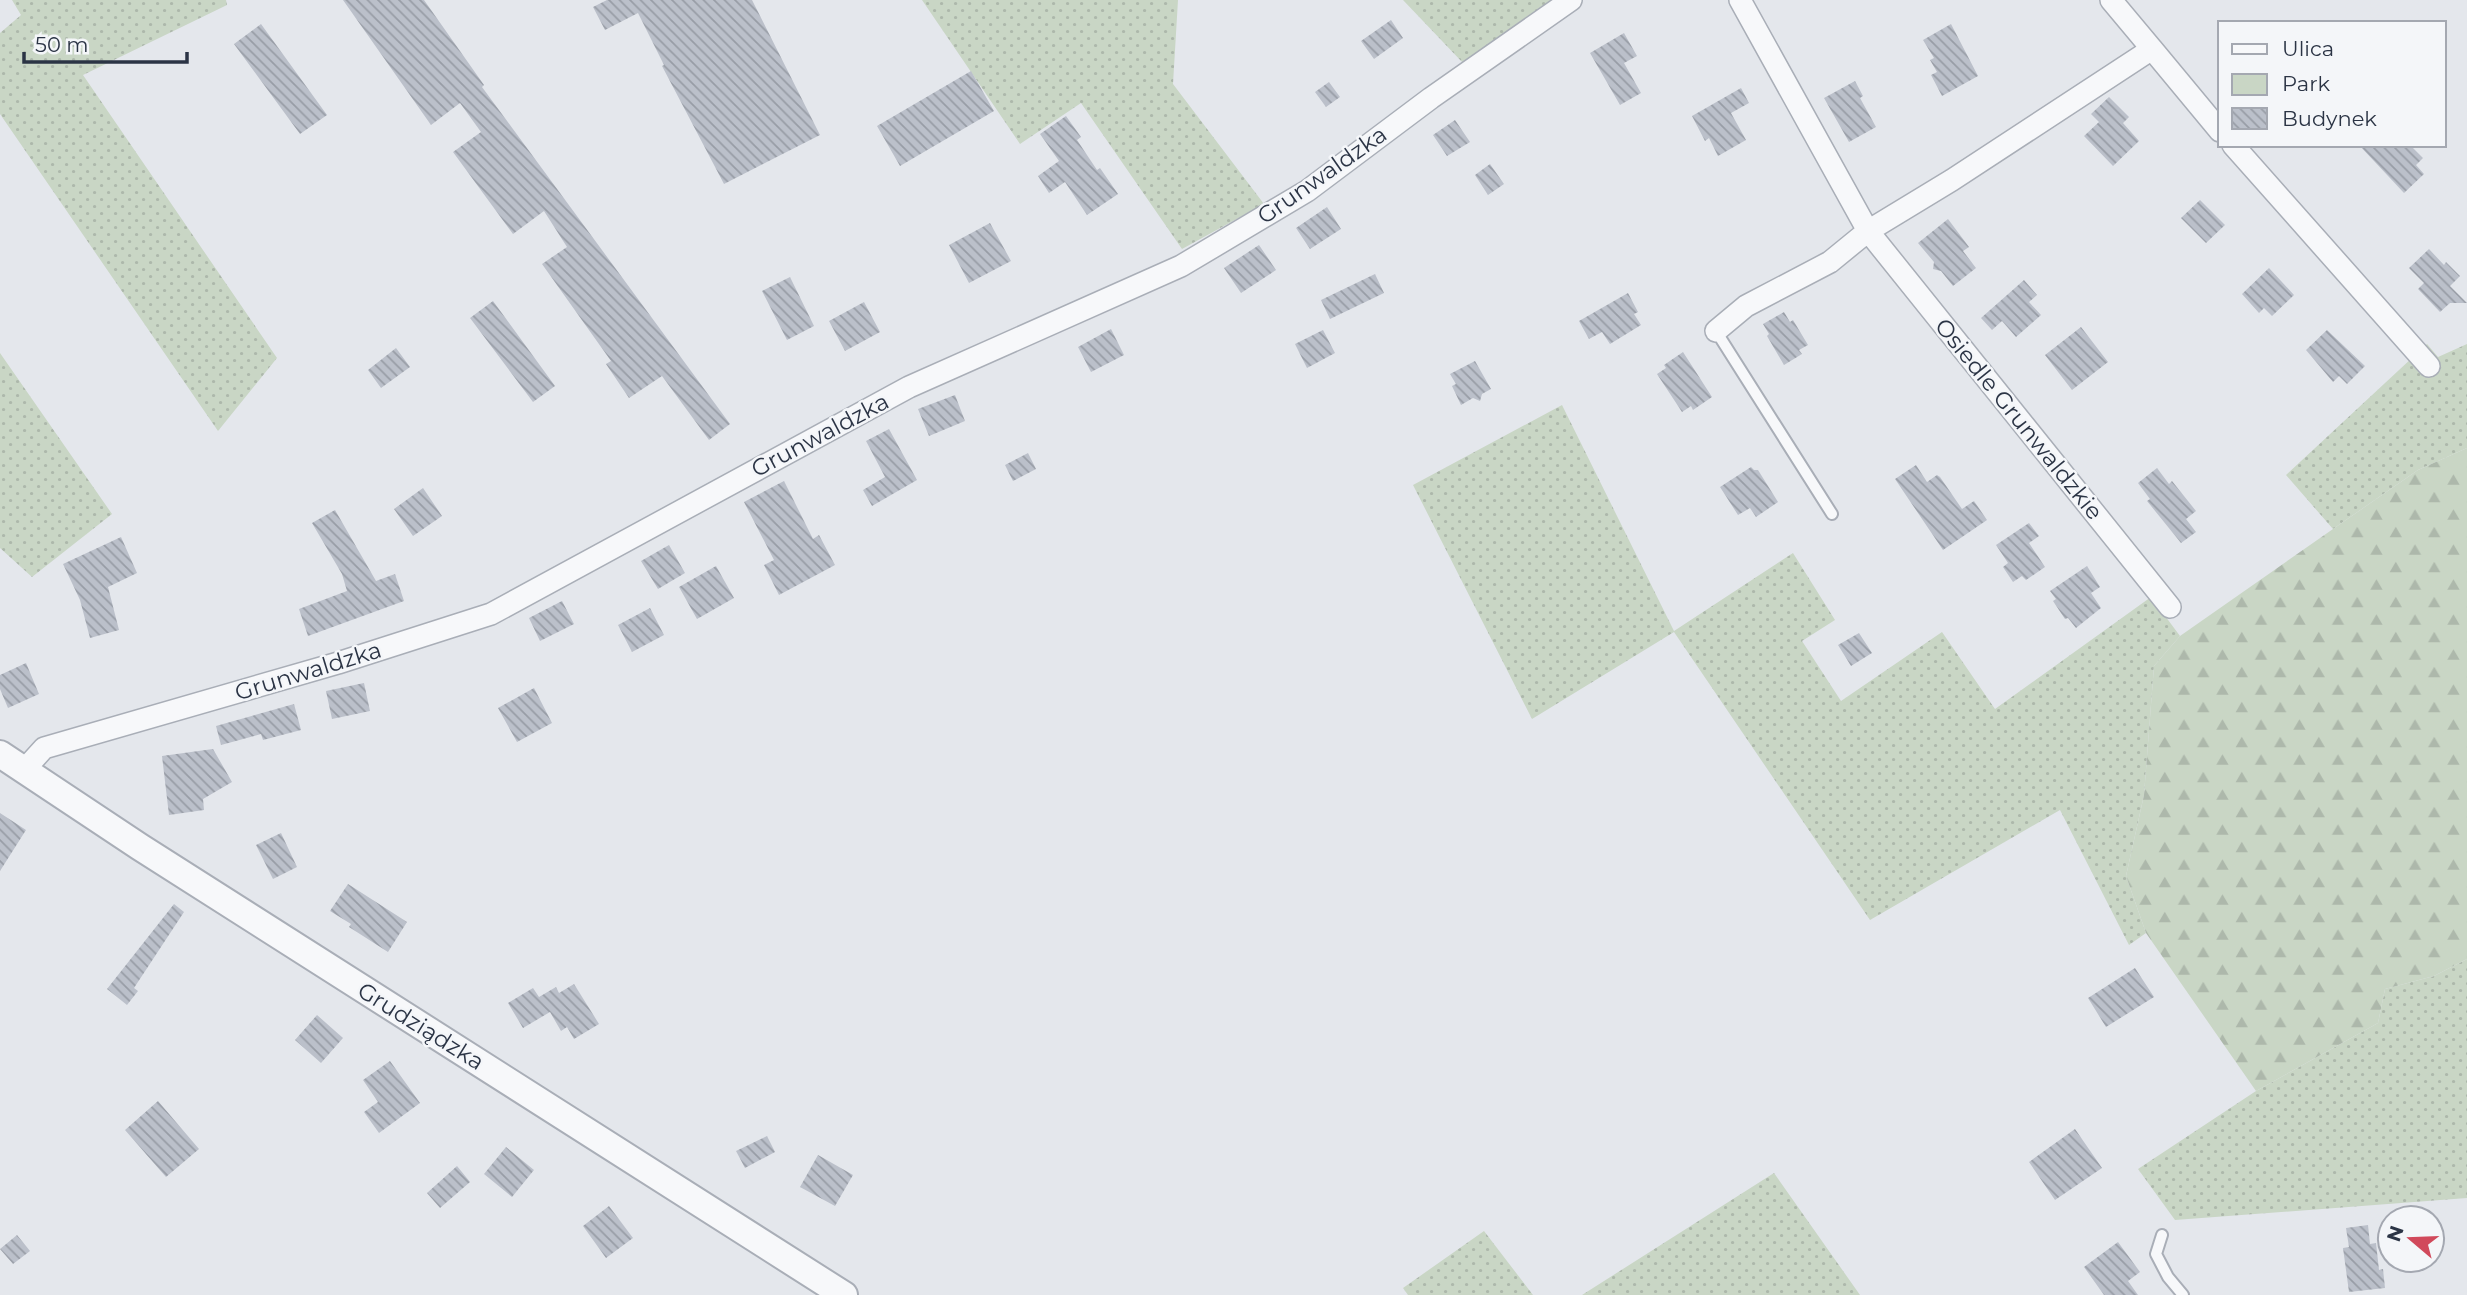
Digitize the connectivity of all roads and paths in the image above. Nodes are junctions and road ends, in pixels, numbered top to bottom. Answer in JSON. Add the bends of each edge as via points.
{"nodes":[{"id":1,"x":1571,"y":0,"type":"edge"},
{"id":2,"x":1740,"y":0,"type":"edge"},
{"id":3,"x":2111,"y":0,"type":"edge"},
{"id":4,"x":2152,"y":49,"type":"junction"},
{"id":5,"x":2218,"y":129,"type":"edge"},
{"id":6,"x":2235,"y":147,"type":"edge"},
{"id":7,"x":1868,"y":230,"type":"junction"},
{"id":8,"x":1716,"y":331,"type":"joint"},
{"id":9,"x":2429,"y":366,"type":"dead end"},
{"id":10,"x":1832,"y":514,"type":"dead end"},
{"id":11,"x":2170,"y":607,"type":"dead end"},
{"id":12,"x":0,"y":754,"type":"edge"},
{"id":13,"x":24,"y":770,"type":"junction"},
{"id":14,"x":2162,"y":1235,"type":"dead end"},
{"id":15,"x":844,"y":1295,"type":"edge"},
{"id":16,"x":2183,"y":1295,"type":"edge"}],
"edges":[{"from":1,"to":13,"type":"street","name":"Grunwaldzka","via":[[1307,191],[1181,266],[909,387],[491,614],[44,748]]},
{"from":2,"to":7,"type":"street","name":"Osiedle Grunwaldzkie"},
{"from":3,"to":4,"type":"street"},
{"from":4,"to":5,"type":"street"},
{"from":4,"to":7,"type":"street"},
{"from":6,"to":9,"type":"street"},
{"from":7,"to":8,"type":"street","via":[[1829,262],[1746,306]]},
{"from":7,"to":11,"type":"street","name":"Osiedle Grunwaldzkie"},
{"from":8,"to":10,"type":"lane"},
{"from":12,"to":13,"type":"street","name":"Grudziądzka"},
{"from":13,"to":15,"type":"street","name":"Grudziądzka"},
{"from":14,"to":16,"type":"lane","via":[[2156,1254]]}]}
